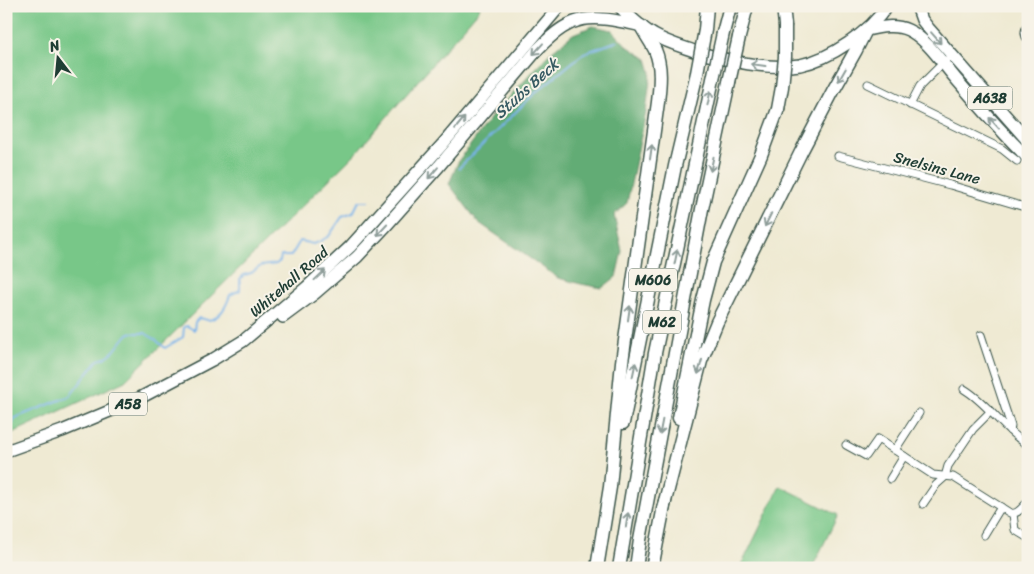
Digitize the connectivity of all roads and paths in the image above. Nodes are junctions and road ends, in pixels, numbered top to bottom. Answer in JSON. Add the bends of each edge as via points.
{"nodes":[{"id":1,"x":560,"y":6,"type":"edge"},
{"id":2,"x":619,"y":6,"type":"edge"},
{"id":3,"x":707,"y":6,"type":"edge"},
{"id":4,"x":730,"y":6,"type":"edge"},
{"id":5,"x":747,"y":6,"type":"edge"},
{"id":6,"x":783,"y":6,"type":"edge"},
{"id":7,"x":887,"y":6,"type":"edge"},
{"id":8,"x":916,"y":6,"type":"edge"},
{"id":9,"x":1028,"y":25,"type":"edge"},
{"id":10,"x":639,"y":26,"type":"junction"},
{"id":11,"x":866,"y":31,"type":"junction"},
{"id":12,"x":1028,"y":40,"type":"edge"},
{"id":13,"x":947,"y":59,"type":"junction"},
{"id":14,"x":868,"y":84,"type":"dead end"},
{"id":15,"x":910,"y":105,"type":"junction"},
{"id":16,"x":1028,"y":141,"type":"edge"},
{"id":17,"x":838,"y":156,"type":"dead end"},
{"id":18,"x":1022,"y":159,"type":"edge"},
{"id":19,"x":1028,"y":208,"type":"edge"},
{"id":20,"x":981,"y":335,"type":"dead end"},
{"id":21,"x":244,"y":341,"type":"junction"},
{"id":22,"x":964,"y":389,"type":"dead end"},
{"id":23,"x":990,"y":412,"type":"junction"},
{"id":24,"x":919,"y":413,"type":"dead end"},
{"id":25,"x":1010,"y":432,"type":"junction"},
{"id":26,"x":846,"y":444,"type":"dead end"},
{"id":27,"x":1028,"y":445,"type":"edge"},
{"id":28,"x":895,"y":450,"type":"junction"},
{"id":29,"x":6,"y":451,"type":"edge"},
{"id":30,"x":904,"y":456,"type":"junction"},
{"id":31,"x":945,"y":477,"type":"junction"},
{"id":32,"x":890,"y":479,"type":"dead end"},
{"id":33,"x":610,"y":486,"type":"junction"},
{"id":34,"x":1028,"y":502,"type":"edge"},
{"id":35,"x":923,"y":504,"type":"dead end"},
{"id":36,"x":1001,"y":507,"type":"junction"},
{"id":37,"x":663,"y":509,"type":"junction"},
{"id":38,"x":1013,"y":514,"type":"junction"},
{"id":39,"x":984,"y":535,"type":"dead end"},
{"id":40,"x":1028,"y":538,"type":"edge"},
{"id":41,"x":597,"y":568,"type":"edge"},
{"id":42,"x":619,"y":568,"type":"edge"},
{"id":43,"x":636,"y":568,"type":"edge"},
{"id":44,"x":652,"y":568,"type":"edge"}],
"edges":[{"from":21,"to":1,"type":"main road","name":"Whitehall Road","number":"A58","one_way":true,"via":[[350,247]]},
{"from":2,"to":10,"type":"main road"},
{"from":33,"to":3,"type":"highway","number":"M606","one_way":true,"bridge":true,"via":[[705,30]]},
{"from":42,"to":4,"type":"highway","number":"M62","one_way":true,"bridge":true,"via":[[655,353]]},
{"from":5,"to":43,"type":"highway","number":"M62","one_way":true,"bridge":true,"via":[[700,218]]},
{"from":6,"to":37,"type":"highway","bridge":true,"via":[[786,57],[778,110],[710,272],[678,419]]},
{"from":7,"to":11,"type":"main road"},
{"from":8,"to":13,"type":"main road","number":"A638","one_way":true},
{"from":9,"to":12,"type":"street","via":[[1025,33]]},
{"from":11,"to":10,"type":"main road","one_way":true,"via":[[824,58],[786,66],[766,66],[686,48]]},
{"from":10,"to":21,"type":"main road","number":"A58","one_way":true,"via":[[599,18],[577,20],[560,29],[538,49],[357,257],[278,321]]},
{"from":33,"to":10,"type":"highway","one_way":true,"via":[[622,362],[659,93],[658,59]]},
{"from":11,"to":13,"type":"main road","via":[[890,27],[909,30]]},
{"from":11,"to":37,"type":"highway","one_way":true,"via":[[801,152],[717,322],[702,361]]},
{"from":13,"to":15,"type":"street","via":[[920,86]]},
{"from":13,"to":16,"type":"main road","number":"A638"},
{"from":18,"to":13,"type":"main road","one_way":true},
{"from":14,"to":15,"type":"street"},
{"from":15,"to":18,"type":"street"},
{"from":17,"to":19,"type":"street","name":"Snelsins Lane"},
{"from":20,"to":25,"type":"street","via":[[1011,426]]},
{"from":21,"to":29,"type":"main road","name":"Whitehall Road","number":"A58","via":[[136,400],[62,432]]},
{"from":22,"to":23,"type":"street"},
{"from":23,"to":25,"type":"street"},
{"from":23,"to":31,"type":"street","via":[[973,429],[948,466]]},
{"from":24,"to":28,"type":"street"},
{"from":25,"to":27,"type":"street"},
{"from":26,"to":28,"type":"street","via":[[866,456],[878,439]]},
{"from":28,"to":30,"type":"street"},
{"from":30,"to":31,"type":"street","via":[[933,475]]},
{"from":30,"to":32,"type":"street"},
{"from":31,"to":35,"type":"street"},
{"from":31,"to":36,"type":"street","via":[[953,477]]},
{"from":33,"to":41,"type":"highway","number":"M606"},
{"from":34,"to":38,"type":"street"},
{"from":36,"to":38,"type":"street"},
{"from":36,"to":39,"type":"street"},
{"from":37,"to":44,"type":"highway"},
{"from":38,"to":40,"type":"street","via":[[1015,530]]}]}
